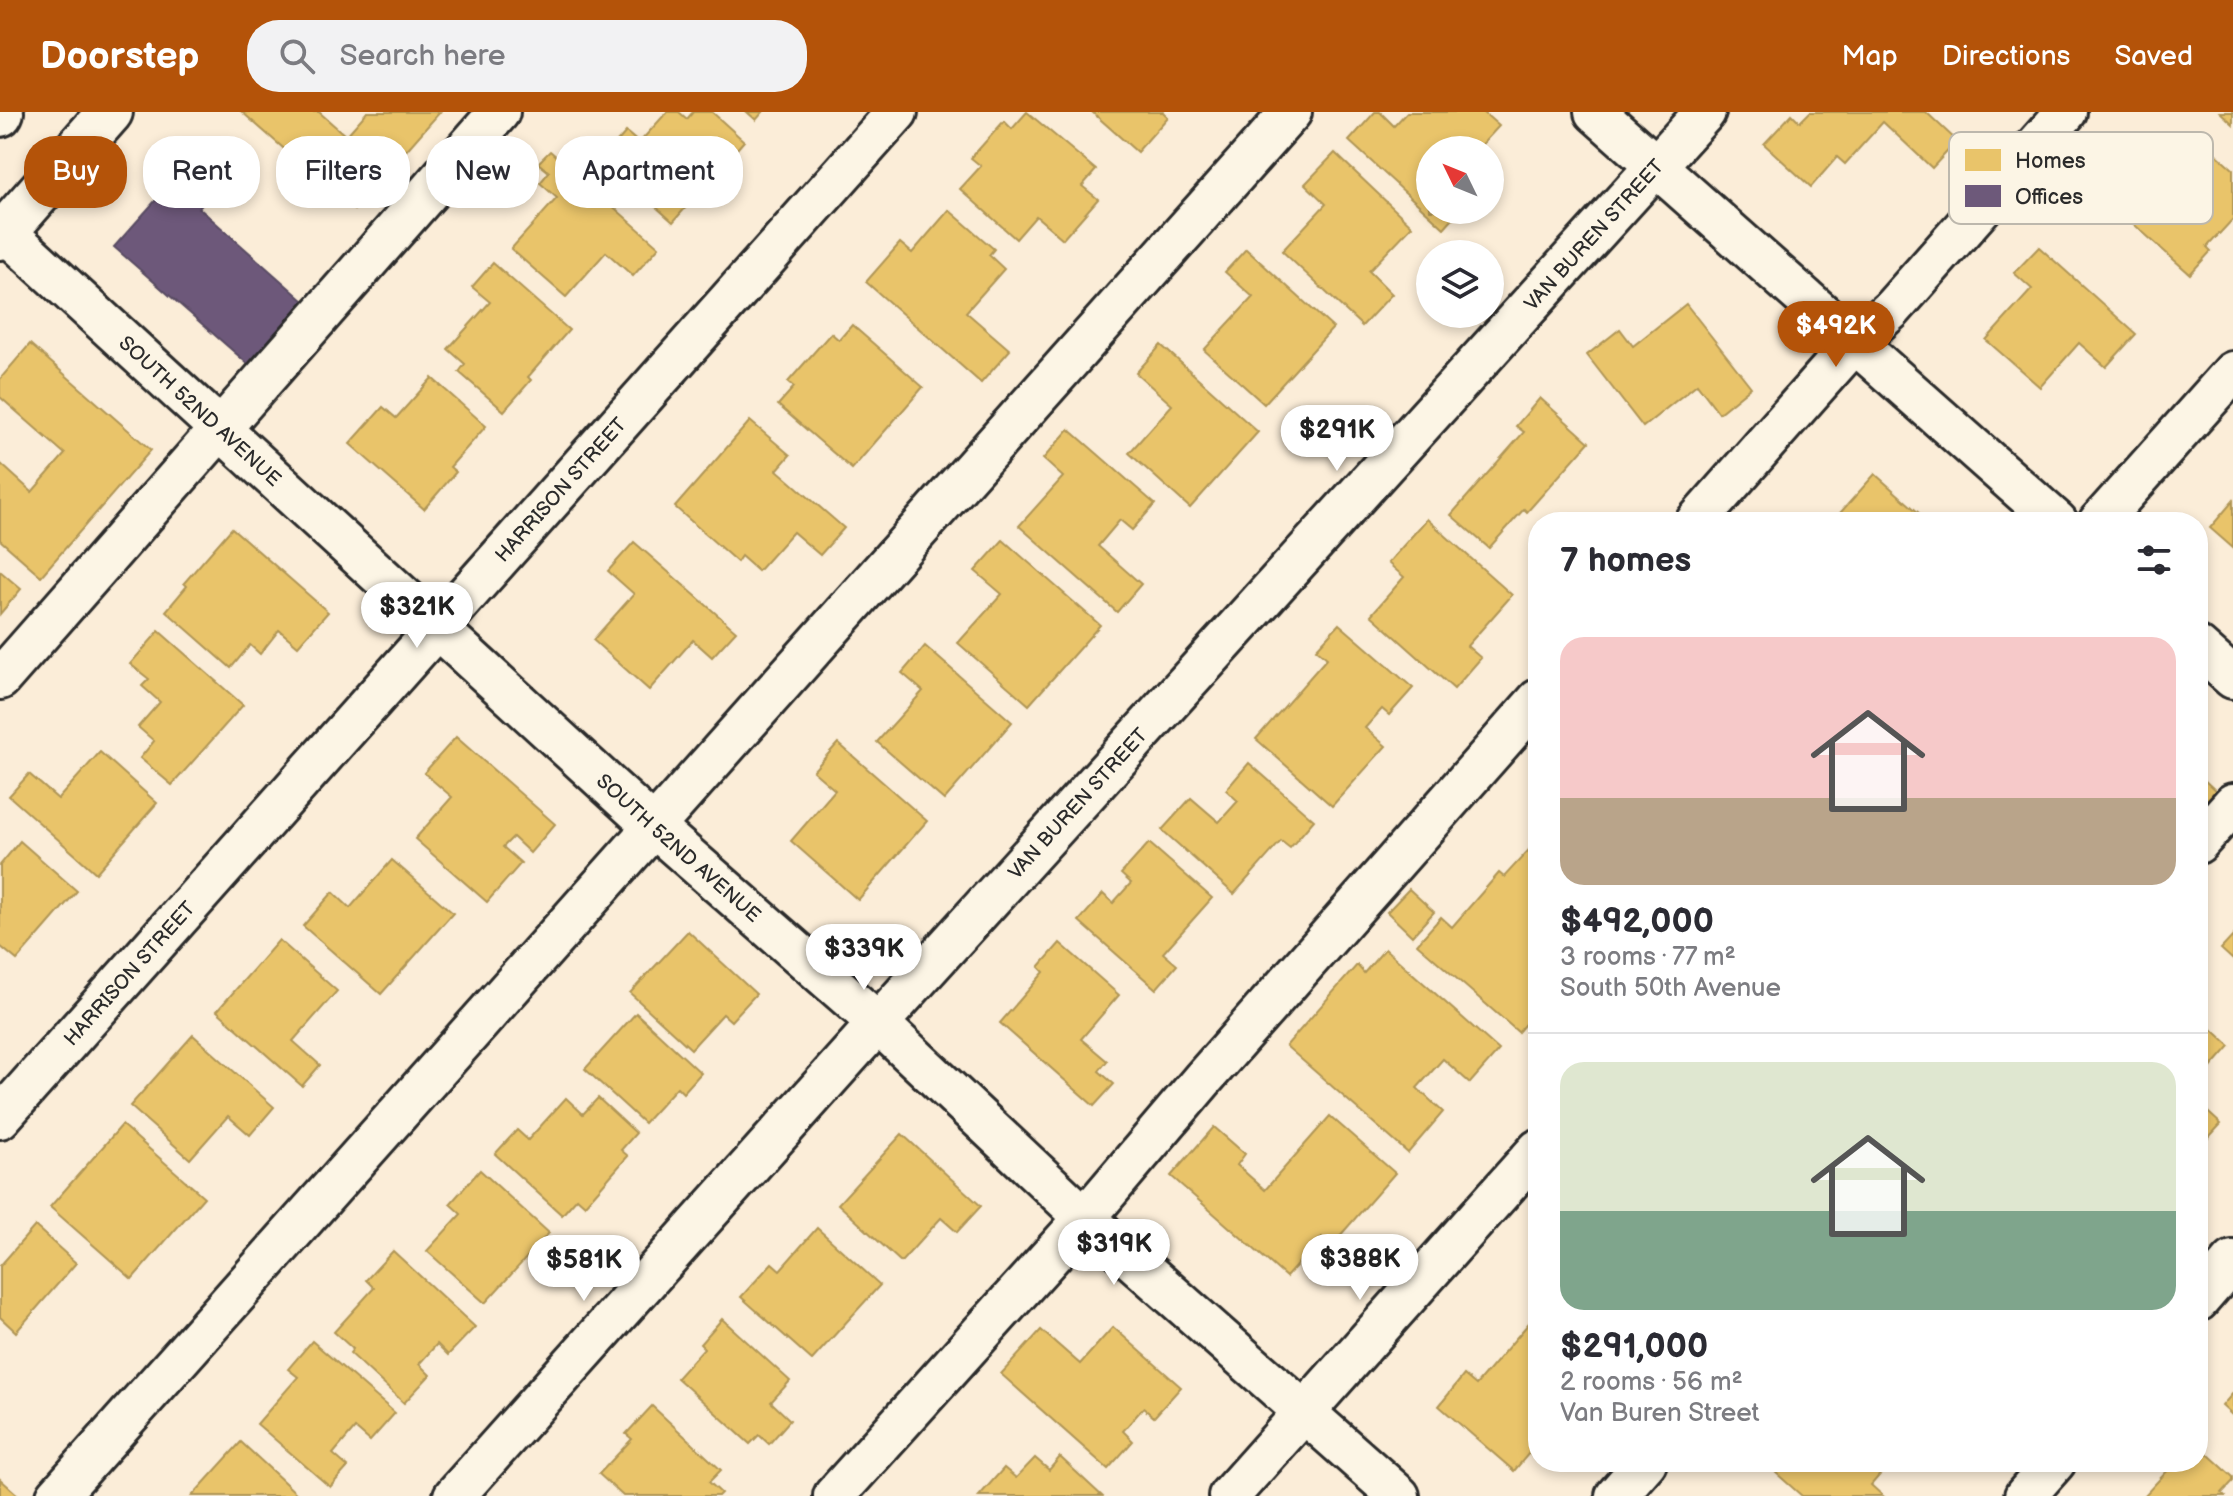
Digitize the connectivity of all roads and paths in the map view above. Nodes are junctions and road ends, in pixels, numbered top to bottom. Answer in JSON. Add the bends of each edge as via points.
{"nodes":[{"id":1,"x":110,"y":112,"type":"edge"},
{"id":2,"x":499,"y":112,"type":"edge"},
{"id":3,"x":897,"y":112,"type":"edge"},
{"id":4,"x":1291,"y":112,"type":"edge"},
{"id":5,"x":1595,"y":112,"type":"edge"},
{"id":6,"x":1705,"y":112,"type":"edge"},
{"id":7,"x":2066,"y":112,"type":"edge"},
{"id":8,"x":2048,"y":132,"type":"edge"},
{"id":9,"x":1657,"y":167,"type":"junction"},
{"id":10,"x":1967,"y":224,"type":"edge"},
{"id":11,"x":2,"y":232,"type":"edge"},
{"id":12,"x":1855,"y":342,"type":"junction"},
{"id":13,"x":2233,"y":372,"type":"edge"},
{"id":14,"x":222,"y":429,"type":"junction"},
{"id":15,"x":1705,"y":512,"type":"edge"},
{"id":16,"x":2046,"y":512,"type":"edge"},
{"id":17,"x":2108,"y":512,"type":"edge"},
{"id":18,"x":438,"y":626,"type":"junction"},
{"id":19,"x":8,"y":655,"type":"edge"},
{"id":20,"x":2208,"y":656,"type":"edge"},
{"id":21,"x":2233,"y":678,"type":"edge"},
{"id":22,"x":1528,"y":711,"type":"edge"},
{"id":23,"x":2233,"y":804,"type":"edge"},
{"id":24,"x":653,"y":826,"type":"junction"},
{"id":25,"x":2208,"y":832,"type":"edge"},
{"id":26,"x":878,"y":1023,"type":"junction"},
{"id":27,"x":0,"y":1118,"type":"edge"},
{"id":28,"x":1528,"y":1161,"type":"edge"},
{"id":29,"x":1085,"y":1218,"type":"junction"},
{"id":30,"x":2233,"y":1261,"type":"edge"},
{"id":31,"x":2208,"y":1290,"type":"edge"},
{"id":32,"x":1304,"y":1412,"type":"junction"},
{"id":33,"x":1637,"y":1472,"type":"edge"},
{"id":34,"x":2046,"y":1472,"type":"edge"},
{"id":35,"x":57,"y":1496,"type":"edge"},
{"id":36,"x":454,"y":1496,"type":"edge"},
{"id":37,"x":834,"y":1496,"type":"edge"},
{"id":38,"x":1229,"y":1496,"type":"edge"},
{"id":39,"x":1399,"y":1496,"type":"edge"},
{"id":40,"x":1616,"y":1496,"type":"edge"},
{"id":41,"x":2025,"y":1496,"type":"edge"}],
"edges":[{"from":1,"to":11,"type":"highway"},
{"from":2,"to":14,"type":"street"},
{"from":3,"to":18,"type":"street","name":"HARRISON STREET"},
{"from":4,"to":24,"type":"street"},
{"from":5,"to":9,"type":"street"},
{"from":6,"to":9,"type":"street","name":"VAN BUREN STREET"},
{"from":7,"to":8,"type":"street"},
{"from":9,"to":12,"type":"street"},
{"from":9,"to":26,"type":"street","name":"VAN BUREN STREET"},
{"from":10,"to":12,"type":"street","via":[[1891,310]]},
{"from":11,"to":14,"type":"street","name":"SOUTH 52ND AVENUE"},
{"from":12,"to":15,"type":"street"},
{"from":12,"to":16,"type":"street"},
{"from":13,"to":17,"type":"street"},
{"from":14,"to":18,"type":"street","name":"SOUTH 52ND AVENUE"},
{"from":14,"to":19,"type":"street"},
{"from":18,"to":24,"type":"street","name":"SOUTH 52ND AVENUE"},
{"from":18,"to":27,"type":"street","name":"HARRISON STREET"},
{"from":20,"to":21,"type":"street"},
{"from":22,"to":29,"type":"street"},
{"from":23,"to":25,"type":"street"},
{"from":24,"to":26,"type":"street","name":"SOUTH 52ND AVENUE"},
{"from":24,"to":35,"type":"street"},
{"from":26,"to":29,"type":"street","name":"SOUTH 52ND AVENUE"},
{"from":26,"to":36,"type":"street","name":"VAN BUREN STREET"},
{"from":28,"to":32,"type":"street"},
{"from":29,"to":32,"type":"street","name":"SOUTH 52ND AVENUE"},
{"from":29,"to":37,"type":"street"},
{"from":30,"to":31,"type":"street"},
{"from":32,"to":38,"type":"street"},
{"from":32,"to":39,"type":"street","name":"SOUTH 52ND AVENUE"},
{"from":33,"to":40,"type":"street"},
{"from":34,"to":41,"type":"street"}]}
